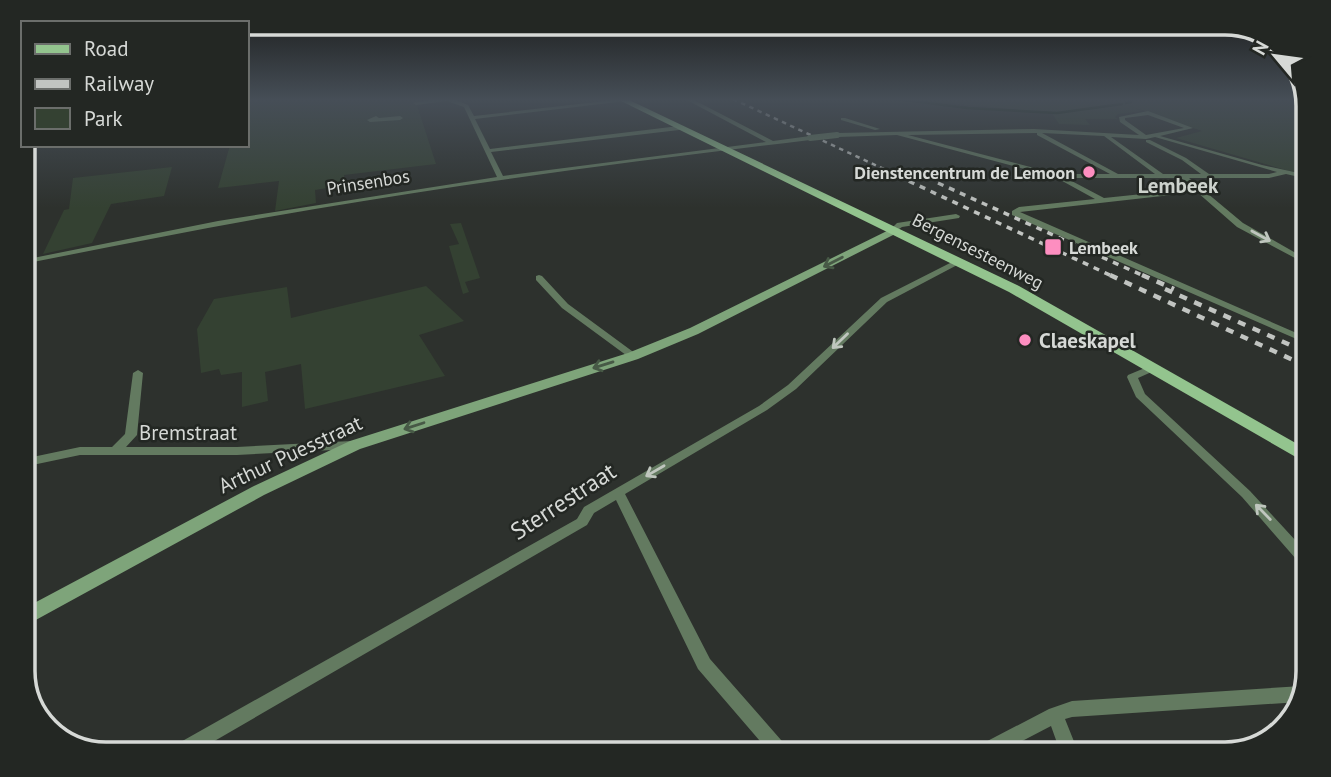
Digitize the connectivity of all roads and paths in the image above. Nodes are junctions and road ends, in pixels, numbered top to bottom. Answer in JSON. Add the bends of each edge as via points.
{"nodes":[{"id":1,"x":481,"y":135,"type":"edge"},
{"id":2,"x":619,"y":135,"type":"edge"},
{"id":3,"x":694,"y":135,"type":"edge"},
{"id":4,"x":758,"y":135,"type":"edge"},
{"id":5,"x":835,"y":135,"type":"edge"},
{"id":6,"x":901,"y":135,"type":"edge"},
{"id":7,"x":1042,"y":135,"type":"edge"},
{"id":8,"x":1094,"y":135,"type":"edge"},
{"id":9,"x":1142,"y":135,"type":"edge"},
{"id":10,"x":1159,"y":135,"type":"edge"},
{"id":11,"x":1156,"y":136,"type":"junction"},
{"id":12,"x":1106,"y":137,"type":"dead end"},
{"id":13,"x":1147,"y":139,"type":"junction"},
{"id":14,"x":771,"y":142,"type":"junction"},
{"id":15,"x":744,"y":146,"type":"junction"},
{"id":16,"x":721,"y":148,"type":"junction"},
{"id":17,"x":488,"y":151,"type":"junction"},
{"id":18,"x":735,"y":154,"type":"junction"},
{"id":19,"x":1284,"y":173,"type":"junction"},
{"id":20,"x":1206,"y":174,"type":"junction"},
{"id":21,"x":1296,"y":175,"type":"edge"},
{"id":22,"x":1057,"y":176,"type":"junction"},
{"id":23,"x":1117,"y":176,"type":"junction"},
{"id":24,"x":1161,"y":176,"type":"junction"},
{"id":25,"x":1184,"y":177,"type":"junction"},
{"id":26,"x":501,"y":179,"type":"junction"},
{"id":27,"x":1171,"y":193,"type":"dead end"},
{"id":28,"x":1102,"y":200,"type":"junction"},
{"id":29,"x":956,"y":216,"type":"dead end"},
{"id":30,"x":893,"y":230,"type":"junction"},
{"id":31,"x":1296,"y":256,"type":"edge"},
{"id":32,"x":35,"y":260,"type":"edge"},
{"id":33,"x":957,"y":263,"type":"junction"},
{"id":34,"x":539,"y":278,"type":"dead end"},
{"id":35,"x":1296,"y":336,"type":"edge"},
{"id":36,"x":633,"y":356,"type":"junction"},
{"id":37,"x":1152,"y":368,"type":"junction"},
{"id":38,"x":138,"y":373,"type":"dead end"},
{"id":39,"x":355,"y":445,"type":"junction"},
{"id":40,"x":116,"y":451,"type":"junction"},
{"id":41,"x":1296,"y":451,"type":"edge"},
{"id":42,"x":35,"y":460,"type":"edge"},
{"id":43,"x":618,"y":492,"type":"junction"},
{"id":44,"x":1296,"y":550,"type":"edge"},
{"id":45,"x":35,"y":612,"type":"edge"},
{"id":46,"x":1292,"y":695,"type":"edge"},
{"id":47,"x":1055,"y":715,"type":"junction"},
{"id":48,"x":197,"y":742,"type":"edge"},
{"id":49,"x":772,"y":742,"type":"edge"},
{"id":50,"x":1003,"y":742,"type":"edge"},
{"id":51,"x":1065,"y":742,"type":"edge"}],
"edges":[{"from":1,"to":17,"type":"street"},
{"from":2,"to":17,"type":"street"},
{"from":3,"to":16,"type":"main road","name":"Bergensesteenweg"},
{"from":4,"to":14,"type":"street"},
{"from":5,"to":14,"type":"street","name":"Prinsenbos","bridge":true},
{"from":6,"to":22,"type":"street"},
{"from":7,"to":23,"type":"street"},
{"from":8,"to":13,"type":"street"},
{"from":9,"to":13,"type":"street"},
{"from":10,"to":11,"type":"street"},
{"from":11,"to":13,"type":"street"},
{"from":11,"to":19,"type":"street"},
{"from":12,"to":24,"type":"street"},
{"from":13,"to":20,"type":"street"},
{"from":14,"to":15,"type":"street","name":"Prinsenbos"},
{"from":15,"to":16,"type":"street","name":"Prinsenbos"},
{"from":15,"to":18,"type":"street"},
{"from":16,"to":18,"type":"main road","name":"Bergensesteenweg"},
{"from":16,"to":26,"type":"street","name":"Prinsenbos"},
{"from":17,"to":26,"type":"street"},
{"from":18,"to":30,"type":"main road","name":"Bergensesteenweg"},
{"from":19,"to":20,"type":"street"},
{"from":19,"to":21,"type":"street"},
{"from":20,"to":25,"type":"street"},
{"from":22,"to":23,"type":"street"},
{"from":22,"to":28,"type":"street"},
{"from":23,"to":24,"type":"street"},
{"from":24,"to":25,"type":"street"},
{"from":25,"to":31,"type":"street","one_way":true,"via":[[1240,225]]},
{"from":26,"to":32,"type":"street","name":"Prinsenbos","via":[[313,206]]},
{"from":27,"to":28,"type":"street"},
{"from":28,"to":35,"type":"street","via":[[1015,213]]},
{"from":29,"to":30,"type":"street"},
{"from":30,"to":33,"type":"main road","name":"Bergensesteenweg"},
{"from":30,"to":36,"type":"street","name":"Arthur Puesstraat","one_way":true,"via":[[695,331]]},
{"from":33,"to":37,"type":"main road","name":"Bergensesteenweg","via":[[1014,289]]},
{"from":33,"to":43,"type":"street","name":"Sterrestraat","one_way":true,"via":[[884,300],[792,387],[763,408]]},
{"from":34,"to":36,"type":"street","via":[[565,306]]},
{"from":36,"to":39,"type":"street","name":"Arthur Puesstraat","one_way":true},
{"from":37,"to":41,"type":"main road","name":"Bergensesteenweg"},
{"from":44,"to":37,"type":"street","one_way":true,"via":[[1246,494],[1140,395],[1132,377]]},
{"from":38,"to":40,"type":"street","via":[[131,435]]},
{"from":39,"to":40,"type":"street","name":"Bremstraat"},
{"from":39,"to":45,"type":"street","name":"Arthur Puesstraat","via":[[258,491]]},
{"from":40,"to":42,"type":"street","name":"Bremstraat","via":[[80,451]]},
{"from":43,"to":48,"type":"street","name":"Sterrestraat","via":[[589,510],[582,522]]},
{"from":43,"to":49,"type":"street","via":[[704,664]]},
{"from":46,"to":47,"type":"street","via":[[1072,709]]},
{"from":47,"to":50,"type":"street"},
{"from":47,"to":51,"type":"street"}]}
